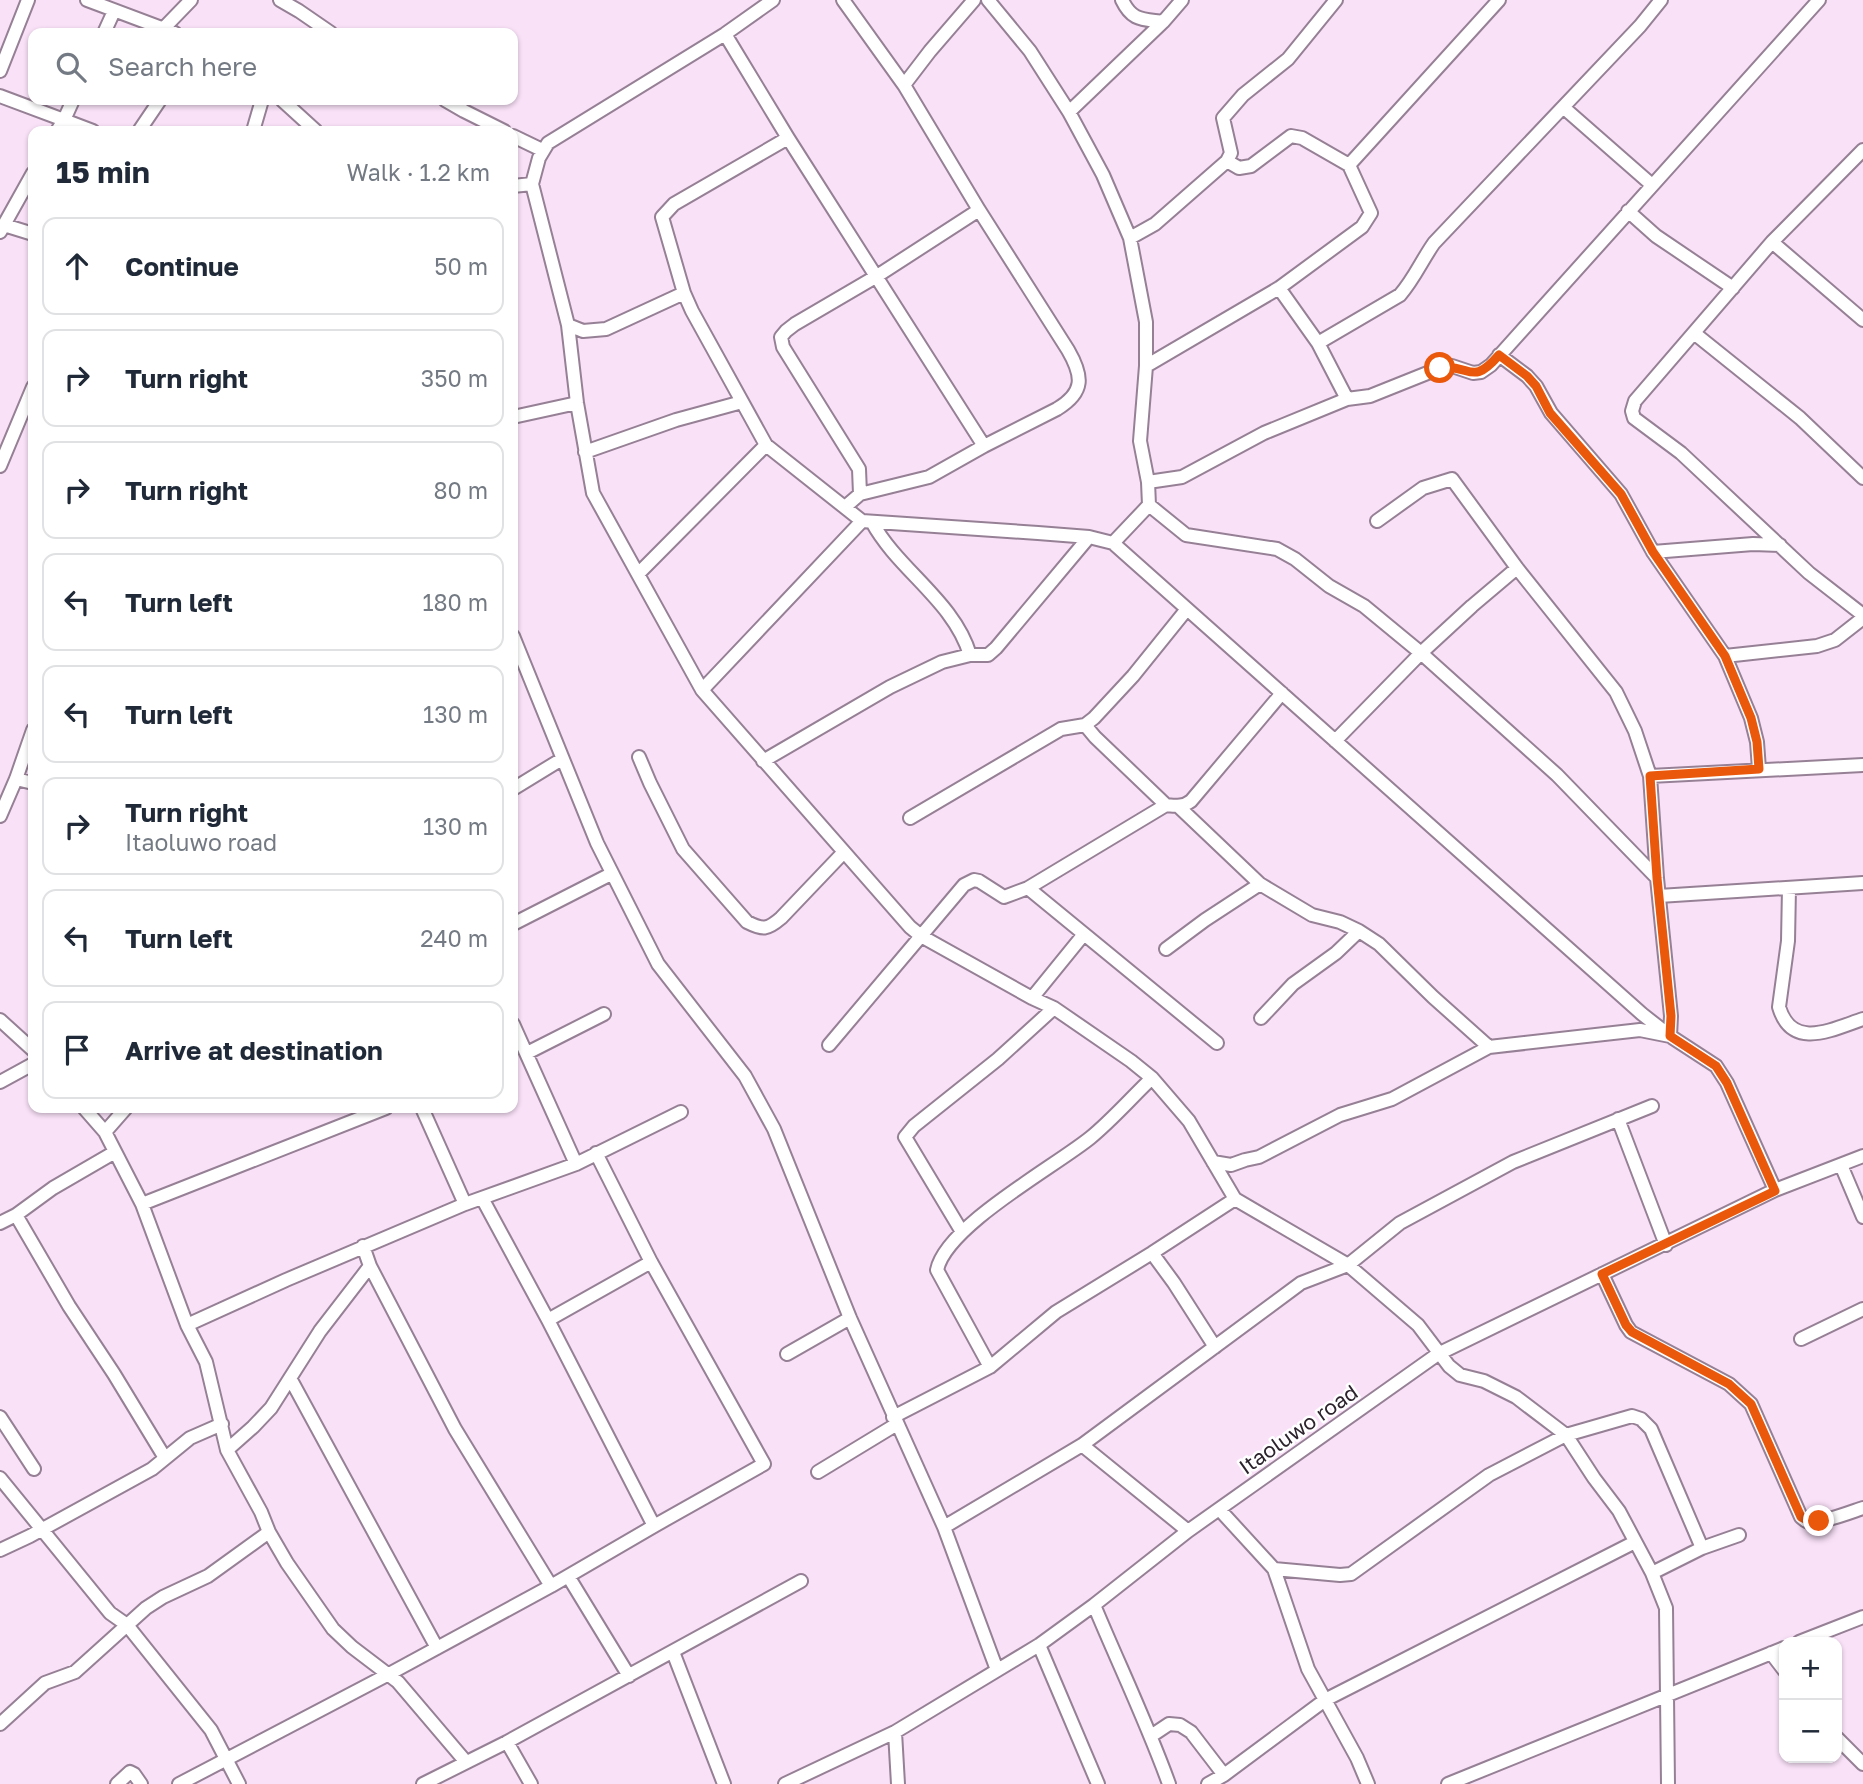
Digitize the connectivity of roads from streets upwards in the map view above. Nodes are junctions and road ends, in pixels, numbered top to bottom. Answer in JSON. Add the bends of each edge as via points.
{"nodes":[{"id":1,"x":28,"y":0,"type":"edge"},
{"id":2,"x":87,"y":0,"type":"edge"},
{"id":3,"x":191,"y":0,"type":"edge"},
{"id":4,"x":279,"y":0,"type":"edge"},
{"id":5,"x":773,"y":0,"type":"edge"},
{"id":6,"x":843,"y":0,"type":"edge"},
{"id":7,"x":974,"y":0,"type":"edge"},
{"id":8,"x":988,"y":0,"type":"edge"},
{"id":9,"x":1122,"y":0,"type":"edge"},
{"id":10,"x":1182,"y":0,"type":"edge"},
{"id":11,"x":1336,"y":0,"type":"edge"},
{"id":12,"x":1499,"y":0,"type":"edge"},
{"id":13,"x":1661,"y":0,"type":"edge"},
{"id":14,"x":1819,"y":0,"type":"edge"},
{"id":15,"x":114,"y":11,"type":"junction"},
{"id":16,"x":1163,"y":22,"type":"junction"},
{"id":17,"x":106,"y":28,"type":"edge"},
{"id":18,"x":159,"y":28,"type":"edge"},
{"id":19,"x":172,"y":28,"type":"edge"},
{"id":20,"x":324,"y":28,"type":"edge"},
{"id":21,"x":724,"y":34,"type":"junction"},
{"id":22,"x":0,"y":71,"type":"edge"},
{"id":23,"x":904,"y":85,"type":"junction"},
{"id":24,"x":0,"y":96,"type":"edge"},
{"id":25,"x":71,"y":105,"type":"edge"},
{"id":26,"x":157,"y":105,"type":"edge"},
{"id":27,"x":261,"y":105,"type":"edge"},
{"id":28,"x":287,"y":105,"type":"edge"},
{"id":29,"x":454,"y":105,"type":"edge"},
{"id":30,"x":1563,"y":107,"type":"junction"},
{"id":31,"x":1069,"y":112,"type":"junction"},
{"id":32,"x":61,"y":125,"type":"edge"},
{"id":33,"x":142,"y":126,"type":"edge"},
{"id":34,"x":254,"y":126,"type":"edge"},
{"id":35,"x":311,"y":126,"type":"edge"},
{"id":36,"x":494,"y":126,"type":"edge"},
{"id":37,"x":518,"y":138,"type":"edge"},
{"id":38,"x":788,"y":138,"type":"junction"},
{"id":39,"x":542,"y":150,"type":"junction"},
{"id":40,"x":1862,"y":153,"type":"edge"},
{"id":41,"x":1227,"y":161,"type":"junction"},
{"id":42,"x":1349,"y":165,"type":"junction"},
{"id":43,"x":28,"y":182,"type":"edge"},
{"id":44,"x":532,"y":184,"type":"junction"},
{"id":45,"x":518,"y":185,"type":"edge"},
{"id":46,"x":1652,"y":185,"type":"junction"},
{"id":47,"x":979,"y":210,"type":"junction"},
{"id":48,"x":1628,"y":211,"type":"junction"},
{"id":49,"x":2,"y":229,"type":"edge"},
{"id":50,"x":28,"y":233,"type":"edge"},
{"id":51,"x":1130,"y":238,"type":"junction"},
{"id":52,"x":1772,"y":242,"type":"junction"},
{"id":53,"x":877,"y":276,"type":"junction"},
{"id":54,"x":1279,"y":288,"type":"junction"},
{"id":55,"x":1733,"y":288,"type":"junction"},
{"id":56,"x":684,"y":293,"type":"junction"},
{"id":57,"x":1863,"y":320,"type":"edge"},
{"id":58,"x":568,"y":325,"type":"junction"},
{"id":59,"x":1694,"y":333,"type":"junction"},
{"id":60,"x":1318,"y":343,"type":"junction"},
{"id":61,"x":1499,"y":355,"type":"junction"},
{"id":62,"x":1146,"y":366,"type":"junction"},
{"id":63,"x":28,"y":399,"type":"edge"},
{"id":64,"x":1347,"y":399,"type":"junction"},
{"id":65,"x":742,"y":402,"type":"junction"},
{"id":66,"x":577,"y":403,"type":"junction"},
{"id":67,"x":518,"y":416,"type":"edge"},
{"id":68,"x":766,"y":444,"type":"junction"},
{"id":69,"x":984,"y":446,"type":"junction"},
{"id":70,"x":585,"y":452,"type":"junction"},
{"id":71,"x":0,"y":466,"type":"edge"},
{"id":72,"x":1863,"y":478,"type":"edge"},
{"id":73,"x":1148,"y":482,"type":"junction"},
{"id":74,"x":860,"y":494,"type":"junction"},
{"id":75,"x":1149,"y":505,"type":"junction"},
{"id":76,"x":845,"y":507,"type":"junction"},
{"id":77,"x":1377,"y":521,"type":"dead end"},
{"id":78,"x":867,"y":522,"type":"junction"},
{"id":79,"x":1089,"y":537,"type":"junction"},
{"id":80,"x":1113,"y":543,"type":"junction"},
{"id":81,"x":1780,"y":545,"type":"junction"},
{"id":82,"x":1653,"y":552,"type":"junction"},
{"id":83,"x":1517,"y":568,"type":"junction"},
{"id":84,"x":639,"y":573,"type":"junction"},
{"id":85,"x":1187,"y":609,"type":"junction"},
{"id":86,"x":1863,"y":617,"type":"edge"},
{"id":87,"x":518,"y":649,"type":"edge"},
{"id":88,"x":1421,"y":653,"type":"junction"},
{"id":89,"x":970,"y":656,"type":"junction"},
{"id":90,"x":1725,"y":656,"type":"junction"},
{"id":91,"x":702,"y":690,"type":"junction"},
{"id":92,"x":1282,"y":693,"type":"junction"},
{"id":93,"x":1085,"y":724,"type":"junction"},
{"id":94,"x":1335,"y":741,"type":"junction"},
{"id":95,"x":28,"y":744,"type":"edge"},
{"id":96,"x":639,"y":757,"type":"dead end"},
{"id":97,"x":562,"y":759,"type":"junction"},
{"id":98,"x":763,"y":761,"type":"junction"},
{"id":99,"x":1863,"y":765,"type":"edge"},
{"id":100,"x":1759,"y":769,"type":"junction"},
{"id":101,"x":1650,"y":776,"type":"junction"},
{"id":102,"x":16,"y":779,"type":"junction"},
{"id":103,"x":28,"y":782,"type":"edge"},
{"id":104,"x":518,"y":786,"type":"edge"},
{"id":105,"x":1173,"y":806,"type":"junction"},
{"id":106,"x":0,"y":816,"type":"edge"},
{"id":107,"x":910,"y":818,"type":"dead end"},
{"id":108,"x":843,"y":853,"type":"junction"},
{"id":109,"x":611,"y":874,"type":"junction"},
{"id":110,"x":1657,"y":878,"type":"junction"},
{"id":111,"x":1863,"y":883,"type":"edge"},
{"id":112,"x":1260,"y":884,"type":"junction"},
{"id":113,"x":1028,"y":888,"type":"junction"},
{"id":114,"x":1789,"y":888,"type":"junction"},
{"id":115,"x":1659,"y":896,"type":"junction"},
{"id":116,"x":518,"y":921,"type":"edge"},
{"id":117,"x":1359,"y":931,"type":"junction"},
{"id":118,"x":1084,"y":934,"type":"junction"},
{"id":119,"x":921,"y":936,"type":"junction"},
{"id":120,"x":1166,"y":949,"type":"dead end"},
{"id":121,"x":1032,"y":998,"type":"junction"},
{"id":122,"x":1054,"y":1008,"type":"junction"},
{"id":123,"x":604,"y":1014,"type":"dead end"},
{"id":124,"x":1261,"y":1018,"type":"dead end"},
{"id":125,"x":1863,"y":1019,"type":"edge"},
{"id":126,"x":0,"y":1020,"type":"edge"},
{"id":127,"x":518,"y":1034,"type":"edge"},
{"id":128,"x":1670,"y":1036,"type":"junction"},
{"id":129,"x":1217,"y":1043,"type":"dead end"},
{"id":130,"x":28,"y":1045,"type":"edge"},
{"id":131,"x":830,"y":1045,"type":"dead end"},
{"id":132,"x":1489,"y":1047,"type":"junction"},
{"id":133,"x":527,"y":1053,"type":"junction"},
{"id":134,"x":28,"y":1067,"type":"edge"},
{"id":135,"x":1152,"y":1078,"type":"junction"},
{"id":136,"x":0,"y":1082,"type":"edge"},
{"id":137,"x":1652,"y":1106,"type":"dead end"},
{"id":138,"x":681,"y":1112,"type":"dead end"},
{"id":139,"x":88,"y":1113,"type":"edge"},
{"id":140,"x":122,"y":1113,"type":"edge"},
{"id":141,"x":373,"y":1113,"type":"edge"},
{"id":142,"x":424,"y":1113,"type":"edge"},
{"id":143,"x":1618,"y":1119,"type":"junction"},
{"id":144,"x":105,"y":1132,"type":"junction"},
{"id":145,"x":115,"y":1152,"type":"junction"},
{"id":146,"x":596,"y":1153,"type":"junction"},
{"id":147,"x":1863,"y":1156,"type":"edge"},
{"id":148,"x":1213,"y":1162,"type":"junction"},
{"id":149,"x":576,"y":1164,"type":"junction"},
{"id":150,"x":1841,"y":1165,"type":"junction"},
{"id":151,"x":1775,"y":1191,"type":"junction"},
{"id":152,"x":482,"y":1198,"type":"junction"},
{"id":153,"x":1235,"y":1199,"type":"junction"},
{"id":154,"x":465,"y":1203,"type":"junction"},
{"id":155,"x":142,"y":1204,"type":"junction"},
{"id":156,"x":16,"y":1214,"type":"junction"},
{"id":157,"x":1863,"y":1217,"type":"edge"},
{"id":158,"x":0,"y":1223,"type":"edge"},
{"id":159,"x":962,"y":1232,"type":"junction"},
{"id":160,"x":1666,"y":1245,"type":"junction"},
{"id":161,"x":363,"y":1246,"type":"junction"},
{"id":162,"x":1152,"y":1253,"type":"junction"},
{"id":163,"x":652,"y":1262,"type":"junction"},
{"id":164,"x":1348,"y":1265,"type":"junction"},
{"id":165,"x":370,"y":1266,"type":"junction"},
{"id":166,"x":1602,"y":1274,"type":"junction"},
{"id":167,"x":1863,"y":1309,"type":"edge"},
{"id":168,"x":850,"y":1318,"type":"junction"},
{"id":169,"x":548,"y":1321,"type":"junction"},
{"id":170,"x":187,"y":1325,"type":"junction"},
{"id":171,"x":1801,"y":1339,"type":"dead end"},
{"id":172,"x":1215,"y":1347,"type":"junction"},
{"id":173,"x":787,"y":1354,"type":"dead end"},
{"id":174,"x":1438,"y":1354,"type":"junction"},
{"id":175,"x":990,"y":1367,"type":"junction"},
{"id":176,"x":290,"y":1378,"type":"junction"},
{"id":177,"x":0,"y":1417,"type":"edge"},
{"id":178,"x":895,"y":1421,"type":"junction"},
{"id":179,"x":222,"y":1424,"type":"junction"},
{"id":180,"x":1566,"y":1435,"type":"junction"},
{"id":181,"x":1082,"y":1445,"type":"junction"},
{"id":182,"x":227,"y":1450,"type":"junction"},
{"id":183,"x":165,"y":1458,"type":"junction"},
{"id":184,"x":34,"y":1469,"type":"dead end"},
{"id":185,"x":818,"y":1472,"type":"dead end"},
{"id":186,"x":0,"y":1478,"type":"edge"},
{"id":187,"x":1863,"y":1508,"type":"edge"},
{"id":188,"x":1219,"y":1509,"type":"junction"},
{"id":189,"x":654,"y":1526,"type":"junction"},
{"id":190,"x":944,"y":1527,"type":"junction"},
{"id":191,"x":42,"y":1528,"type":"junction"},
{"id":192,"x":1188,"y":1531,"type":"junction"},
{"id":193,"x":269,"y":1532,"type":"junction"},
{"id":194,"x":1739,"y":1535,"type":"dead end"},
{"id":195,"x":1634,"y":1542,"type":"junction"},
{"id":196,"x":1702,"y":1548,"type":"junction"},
{"id":197,"x":0,"y":1550,"type":"edge"},
{"id":198,"x":1274,"y":1569,"type":"junction"},
{"id":199,"x":1652,"y":1573,"type":"junction"},
{"id":200,"x":568,"y":1576,"type":"junction"},
{"id":201,"x":801,"y":1580,"type":"dead end"},
{"id":202,"x":551,"y":1586,"type":"junction"},
{"id":203,"x":1094,"y":1605,"type":"junction"},
{"id":204,"x":1863,"y":1617,"type":"edge"},
{"id":205,"x":127,"y":1625,"type":"junction"},
{"id":206,"x":1812,"y":1637,"type":"edge"},
{"id":207,"x":1039,"y":1645,"type":"junction"},
{"id":208,"x":437,"y":1648,"type":"junction"},
{"id":209,"x":1779,"y":1650,"type":"edge"},
{"id":210,"x":673,"y":1652,"type":"junction"},
{"id":211,"x":1771,"y":1654,"type":"junction"},
{"id":212,"x":1779,"y":1664,"type":"edge"},
{"id":213,"x":997,"y":1670,"type":"junction"},
{"id":214,"x":389,"y":1674,"type":"junction"},
{"id":215,"x":628,"y":1676,"type":"junction"},
{"id":216,"x":1667,"y":1695,"type":"junction"},
{"id":217,"x":1325,"y":1700,"type":"junction"},
{"id":218,"x":0,"y":1724,"type":"edge"},
{"id":219,"x":895,"y":1732,"type":"junction"},
{"id":220,"x":1152,"y":1736,"type":"junction"},
{"id":221,"x":507,"y":1742,"type":"junction"},
{"id":222,"x":1842,"y":1743,"type":"edge"},
{"id":223,"x":226,"y":1759,"type":"junction"},
{"id":224,"x":466,"y":1762,"type":"junction"},
{"id":225,"x":1863,"y":1763,"type":"edge"},
{"id":226,"x":1224,"y":1775,"type":"junction"},
{"id":227,"x":117,"y":1784,"type":"edge"},
{"id":228,"x":141,"y":1784,"type":"edge"},
{"id":229,"x":179,"y":1784,"type":"edge"},
{"id":230,"x":239,"y":1784,"type":"edge"},
{"id":231,"x":423,"y":1784,"type":"edge"},
{"id":232,"x":531,"y":1784,"type":"edge"},
{"id":233,"x":724,"y":1784,"type":"edge"},
{"id":234,"x":785,"y":1784,"type":"edge"},
{"id":235,"x":898,"y":1784,"type":"edge"},
{"id":236,"x":1098,"y":1784,"type":"edge"},
{"id":237,"x":1169,"y":1784,"type":"edge"},
{"id":238,"x":1208,"y":1784,"type":"edge"},
{"id":239,"x":1368,"y":1784,"type":"edge"},
{"id":240,"x":1448,"y":1784,"type":"edge"},
{"id":241,"x":1668,"y":1784,"type":"edge"}],
"edges":[{"from":1,"to":22,"type":"street"},
{"from":2,"to":15,"type":"street"},
{"from":3,"to":19,"type":"street"},
{"from":4,"to":20,"type":"street"},
{"from":5,"to":21,"type":"street"},
{"from":6,"to":23,"type":"street"},
{"from":7,"to":23,"type":"street"},
{"from":8,"to":31,"type":"street","via":[[1030,51]]},
{"from":9,"to":16,"type":"street","via":[[1138,19]]},
{"from":10,"to":16,"type":"street"},
{"from":11,"to":41,"type":"street","via":[[1288,60],[1243,94],[1223,118],[1231,153]]},
{"from":12,"to":42,"type":"street"},
{"from":13,"to":30,"type":"street"},
{"from":14,"to":46,"type":"street"},
{"from":15,"to":17,"type":"street"},
{"from":15,"to":18,"type":"street"},
{"from":16,"to":31,"type":"street"},
{"from":21,"to":38,"type":"street"},
{"from":21,"to":39,"type":"street"},
{"from":23,"to":47,"type":"street"},
{"from":24,"to":32,"type":"street"},
{"from":25,"to":32,"type":"street"},
{"from":26,"to":33,"type":"street"},
{"from":27,"to":34,"type":"street"},
{"from":28,"to":35,"type":"street"},
{"from":29,"to":36,"type":"street"},
{"from":30,"to":46,"type":"street"},
{"from":30,"to":60,"type":"street","via":[[1434,243],[1400,295]]},
{"from":31,"to":51,"type":"street"},
{"from":37,"to":39,"type":"street"},
{"from":38,"to":53,"type":"street"},
{"from":38,"to":56,"type":"street","via":[[674,204],[662,217]]},
{"from":39,"to":44,"type":"street"},
{"from":40,"to":52,"type":"street"},
{"from":41,"to":42,"type":"street","via":[[1239,168],[1251,166],[1292,136]]},
{"from":41,"to":51,"type":"street","via":[[1155,224]]},
{"from":42,"to":54,"type":"street","via":[[1371,213],[1363,227]]},
{"from":43,"to":49,"type":"street"},
{"from":44,"to":45,"type":"street"},
{"from":44,"to":58,"type":"street"},
{"from":46,"to":48,"type":"street"},
{"from":47,"to":53,"type":"street"},
{"from":47,"to":69,"type":"street","via":[[1068,350],[1080,380],[1069,402]]},
{"from":48,"to":55,"type":"street","via":[[1656,236]]},
{"from":48,"to":61,"type":"street"},
{"from":49,"to":50,"type":"street"},
{"from":51,"to":62,"type":"street","via":[[1146,322]]},
{"from":52,"to":55,"type":"street"},
{"from":52,"to":57,"type":"street"},
{"from":53,"to":69,"type":"street"},
{"from":53,"to":74,"type":"street","via":[[795,324],[781,338],[859,469]]},
{"from":54,"to":60,"type":"street"},
{"from":54,"to":62,"type":"street"},
{"from":55,"to":59,"type":"street"},
{"from":56,"to":58,"type":"street","via":[[606,329],[583,331]]},
{"from":56,"to":65,"type":"street"},
{"from":58,"to":66,"type":"street"},
{"from":59,"to":72,"type":"street","via":[[1800,418]]},
{"from":59,"to":81,"type":"street","via":[[1635,401],[1634,418],[1681,453]]},
{"from":60,"to":64,"type":"street"},
{"from":61,"to":64,"type":"street","via":[[1481,372],[1440,368],[1370,396]]},
{"from":61,"to":82,"type":"street","via":[[1536,386],[1550,413],[1621,494]]},
{"from":62,"to":73,"type":"street","via":[[1140,441]]},
{"from":63,"to":71,"type":"street"},
{"from":64,"to":73,"type":"street","via":[[1264,433],[1182,477]]},
{"from":65,"to":68,"type":"street"},
{"from":65,"to":70,"type":"street"},
{"from":66,"to":67,"type":"street"},
{"from":66,"to":70,"type":"street"},
{"from":68,"to":76,"type":"street"},
{"from":68,"to":84,"type":"street"},
{"from":69,"to":74,"type":"street","via":[[929,477]]},
{"from":70,"to":84,"type":"street","via":[[593,493]]},
{"from":73,"to":75,"type":"street"},
{"from":74,"to":76,"type":"street"},
{"from":75,"to":80,"type":"street"},
{"from":75,"to":88,"type":"street","via":[[1186,535],[1286,553],[1364,606]]},
{"from":76,"to":78,"type":"street"},
{"from":77,"to":83,"type":"street","via":[[1423,488],[1452,479]]},
{"from":78,"to":79,"type":"street"},
{"from":78,"to":89,"type":"street","via":[[941,604]]},
{"from":78,"to":91,"type":"street"},
{"from":79,"to":80,"type":"street"},
{"from":79,"to":89,"type":"street","via":[[996,649],[988,655]]},
{"from":80,"to":85,"type":"street"},
{"from":81,"to":82,"type":"street"},
{"from":81,"to":86,"type":"street"},
{"from":82,"to":90,"type":"street"},
{"from":83,"to":88,"type":"street"},
{"from":83,"to":101,"type":"street","via":[[1616,692]]},
{"from":84,"to":91,"type":"street"},
{"from":85,"to":92,"type":"street"},
{"from":85,"to":93,"type":"street","via":[[1133,676]]},
{"from":86,"to":90,"type":"street","via":[[1835,639],[1817,646]]},
{"from":87,"to":97,"type":"street"},
{"from":88,"to":94,"type":"street"},
{"from":88,"to":110,"type":"street","via":[[1557,775]]},
{"from":89,"to":98,"type":"street","via":[[942,662],[890,687]]},
{"from":90,"to":100,"type":"street","via":[[1751,718]]},
{"from":91,"to":98,"type":"street"},
{"from":92,"to":94,"type":"street"},
{"from":92,"to":105,"type":"street","via":[[1191,800]]},
{"from":93,"to":105,"type":"street"},
{"from":93,"to":107,"type":"street","via":[[1061,729]]},
{"from":94,"to":128,"type":"street"},
{"from":95,"to":102,"type":"street"},
{"from":96,"to":108,"type":"street","via":[[682,849],[747,922],[760,929],[781,918]]},
{"from":97,"to":104,"type":"street"},
{"from":97,"to":109,"type":"street"},
{"from":98,"to":108,"type":"street"},
{"from":99,"to":100,"type":"street"},
{"from":100,"to":101,"type":"street"},
{"from":101,"to":110,"type":"street"},
{"from":102,"to":103,"type":"street"},
{"from":102,"to":106,"type":"street"},
{"from":105,"to":112,"type":"street"},
{"from":105,"to":113,"type":"street"},
{"from":108,"to":119,"type":"street"},
{"from":109,"to":116,"type":"street"},
{"from":109,"to":168,"type":"street","via":[[658,964],[745,1076],[774,1129]]},
{"from":110,"to":115,"type":"street"},
{"from":111,"to":114,"type":"street"},
{"from":112,"to":117,"type":"street","via":[[1312,915]]},
{"from":112,"to":120,"type":"street"},
{"from":113,"to":118,"type":"street"},
{"from":113,"to":119,"type":"street","via":[[1004,897],[979,881],[968,882]]},
{"from":114,"to":115,"type":"street"},
{"from":114,"to":125,"type":"street","via":[[1782,1016],[1806,1035]]},
{"from":115,"to":128,"type":"street"},
{"from":117,"to":124,"type":"street","via":[[1293,984]]},
{"from":117,"to":132,"type":"street","via":[[1379,944]]},
{"from":118,"to":121,"type":"street"},
{"from":118,"to":129,"type":"street"},
{"from":119,"to":121,"type":"street"},
{"from":119,"to":131,"type":"street"},
{"from":121,"to":122,"type":"street"},
{"from":122,"to":135,"type":"street"},
{"from":122,"to":159,"type":"street","via":[[905,1136]]},
{"from":123,"to":133,"type":"street"},
{"from":126,"to":130,"type":"street"},
{"from":127,"to":133,"type":"street"},
{"from":128,"to":132,"type":"street","via":[[1640,1030]]},
{"from":128,"to":151,"type":"street","via":[[1716,1066]]},
{"from":132,"to":148,"type":"street","via":[[1392,1099],[1340,1115],[1259,1157],[1231,1165]]},
{"from":133,"to":149,"type":"street"},
{"from":134,"to":136,"type":"street"},
{"from":135,"to":148,"type":"street","via":[[1189,1121]]},
{"from":135,"to":159,"type":"street","via":[[1090,1138]]},
{"from":137,"to":143,"type":"street"},
{"from":138,"to":146,"type":"street"},
{"from":139,"to":144,"type":"street"},
{"from":140,"to":144,"type":"street"},
{"from":141,"to":155,"type":"street"},
{"from":142,"to":154,"type":"street"},
{"from":143,"to":160,"type":"street"},
{"from":143,"to":164,"type":"street","via":[[1513,1162],[1400,1223]]},
{"from":144,"to":145,"type":"street"},
{"from":145,"to":155,"type":"street"},
{"from":145,"to":156,"type":"street"},
{"from":146,"to":149,"type":"street"},
{"from":146,"to":163,"type":"street"},
{"from":147,"to":150,"type":"street","name":"Itaoluwo road"},
{"from":148,"to":153,"type":"street"},
{"from":149,"to":152,"type":"street"},
{"from":150,"to":151,"type":"street","name":"Itaoluwo road"},
{"from":150,"to":157,"type":"street"},
{"from":151,"to":160,"type":"street","name":"Itaoluwo road"},
{"from":152,"to":154,"type":"street"},
{"from":152,"to":169,"type":"street"},
{"from":153,"to":162,"type":"street"},
{"from":153,"to":164,"type":"street"},
{"from":154,"to":161,"type":"street"},
{"from":155,"to":170,"type":"street"},
{"from":156,"to":158,"type":"street"},
{"from":156,"to":183,"type":"street"},
{"from":159,"to":175,"type":"street","via":[[938,1262],[937,1270]]},
{"from":160,"to":166,"type":"street","name":"Itaoluwo road"},
{"from":161,"to":165,"type":"street"},
{"from":161,"to":170,"type":"street"},
{"from":162,"to":172,"type":"street"},
{"from":162,"to":175,"type":"street","via":[[1056,1312]]},
{"from":163,"to":169,"type":"street"},
{"from":163,"to":189,"type":"street","via":[[764,1464]]},
{"from":164,"to":172,"type":"street","via":[[1301,1283]]},
{"from":164,"to":174,"type":"street","via":[[1418,1325]]},
{"from":165,"to":176,"type":"street"},
{"from":165,"to":202,"type":"street","via":[[455,1429]]},
{"from":166,"to":174,"type":"street","name":"Itaoluwo road"},
{"from":166,"to":187,"type":"street","via":[[1632,1332],[1729,1384],[1751,1404],[1805,1521]]},
{"from":167,"to":171,"type":"street"},
{"from":168,"to":173,"type":"street"},
{"from":168,"to":178,"type":"street"},
{"from":169,"to":189,"type":"street"},
{"from":170,"to":179,"type":"street","via":[[206,1362]]},
{"from":172,"to":181,"type":"street"},
{"from":174,"to":180,"type":"street","via":[[1460,1375],[1516,1397]]},
{"from":174,"to":188,"type":"street","name":"Itaoluwo road"},
{"from":175,"to":178,"type":"street"},
{"from":176,"to":182,"type":"street","via":[[271,1408]]},
{"from":176,"to":208,"type":"street"},
{"from":177,"to":184,"type":"street"},
{"from":178,"to":185,"type":"street"},
{"from":178,"to":190,"type":"street"},
{"from":179,"to":182,"type":"street"},
{"from":179,"to":183,"type":"street","via":[[190,1438]]},
{"from":180,"to":195,"type":"street","via":[[1619,1511]]},
{"from":180,"to":196,"type":"street","via":[[1624,1417],[1641,1419],[1651,1429]]},
{"from":180,"to":198,"type":"street","via":[[1489,1475],[1351,1574]]},
{"from":181,"to":190,"type":"street"},
{"from":181,"to":192,"type":"street"},
{"from":182,"to":193,"type":"street"},
{"from":183,"to":191,"type":"street"},
{"from":186,"to":191,"type":"street"},
{"from":188,"to":192,"type":"street","name":"Itaoluwo road"},
{"from":188,"to":198,"type":"street"},
{"from":189,"to":200,"type":"street"},
{"from":190,"to":213,"type":"street"},
{"from":191,"to":197,"type":"street"},
{"from":191,"to":205,"type":"street","via":[[110,1613]]},
{"from":192,"to":203,"type":"street","name":"Itaoluwo road"},
{"from":193,"to":205,"type":"street","via":[[208,1576],[154,1603]]},
{"from":193,"to":214,"type":"street","via":[[333,1629]]},
{"from":194,"to":196,"type":"street"},
{"from":195,"to":199,"type":"street"},
{"from":195,"to":217,"type":"street"},
{"from":196,"to":199,"type":"street"},
{"from":198,"to":217,"type":"street","via":[[1308,1669]]},
{"from":199,"to":216,"type":"street","via":[[1666,1608]]},
{"from":200,"to":202,"type":"street"},
{"from":200,"to":215,"type":"street"},
{"from":201,"to":210,"type":"street"},
{"from":202,"to":208,"type":"street"},
{"from":203,"to":207,"type":"street","name":"Itaoluwo road"},
{"from":203,"to":220,"type":"street"},
{"from":204,"to":206,"type":"street"},
{"from":205,"to":218,"type":"street","via":[[75,1672],[45,1683]]},
{"from":205,"to":223,"type":"street","via":[[211,1730]]},
{"from":207,"to":213,"type":"street","name":"Itaoluwo road"},
{"from":207,"to":236,"type":"street"},
{"from":208,"to":214,"type":"street"},
{"from":209,"to":211,"type":"street"},
{"from":210,"to":215,"type":"street"},
{"from":210,"to":233,"type":"street"},
{"from":211,"to":212,"type":"street"},
{"from":211,"to":216,"type":"street"},
{"from":213,"to":219,"type":"street","name":"Itaoluwo road"},
{"from":214,"to":223,"type":"street"},
{"from":214,"to":224,"type":"street"},
{"from":215,"to":221,"type":"street"},
{"from":216,"to":240,"type":"street"},
{"from":216,"to":241,"type":"street"},
{"from":217,"to":226,"type":"street"},
{"from":217,"to":239,"type":"street"},
{"from":219,"to":234,"type":"street","name":"Itaoluwo road"},
{"from":219,"to":235,"type":"street"},
{"from":220,"to":226,"type":"street","via":[[1170,1724],[1186,1728]]},
{"from":220,"to":237,"type":"street"},
{"from":221,"to":224,"type":"street"},
{"from":221,"to":232,"type":"street"},
{"from":222,"to":225,"type":"street"},
{"from":223,"to":229,"type":"street"},
{"from":223,"to":230,"type":"street"},
{"from":224,"to":231,"type":"street"},
{"from":226,"to":238,"type":"street"},
{"from":227,"to":228,"type":"street","via":[[130,1772]]}]}
